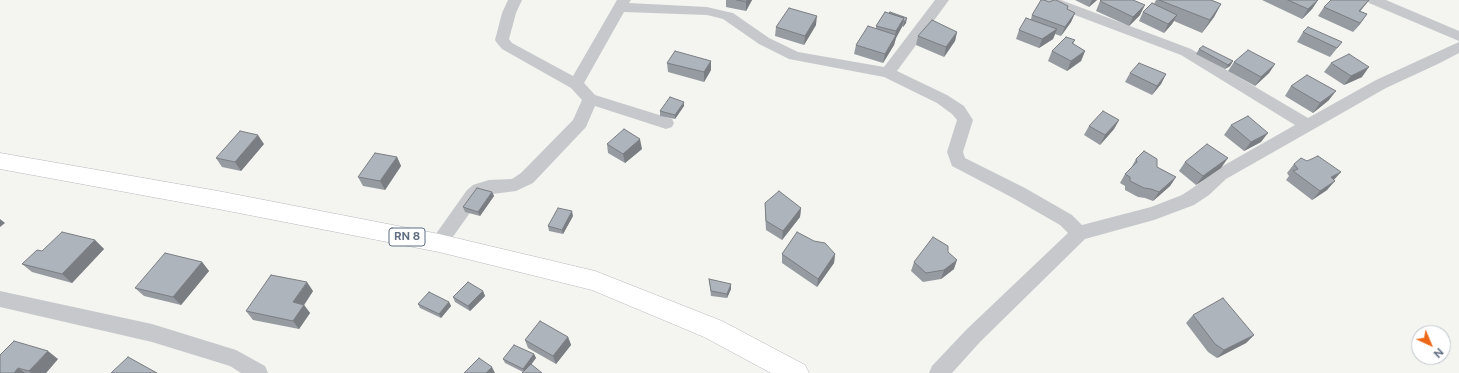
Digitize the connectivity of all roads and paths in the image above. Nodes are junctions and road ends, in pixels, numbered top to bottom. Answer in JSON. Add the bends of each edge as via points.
{"nodes":[{"id":1,"x":515,"y":0,"type":"edge"},
{"id":2,"x":942,"y":0,"type":"edge"},
{"id":3,"x":1048,"y":0,"type":"edge"},
{"id":4,"x":1374,"y":0,"type":"edge"},
{"id":5,"x":621,"y":4,"type":"edge"},
{"id":6,"x":1459,"y":36,"type":"edge"},
{"id":7,"x":1459,"y":47,"type":"edge"},
{"id":8,"x":888,"y":73,"type":"junction"},
{"id":9,"x":576,"y":84,"type":"junction"},
{"id":10,"x":590,"y":100,"type":"junction"},
{"id":11,"x":666,"y":123,"type":"dead end"},
{"id":12,"x":1308,"y":125,"type":"junction"},
{"id":13,"x":0,"y":161,"type":"edge"},
{"id":14,"x":1079,"y":233,"type":"junction"},
{"id":15,"x":439,"y":243,"type":"junction"},
{"id":16,"x":0,"y":299,"type":"edge"},
{"id":17,"x":258,"y":373,"type":"edge"},
{"id":18,"x":796,"y":373,"type":"edge"},
{"id":19,"x":939,"y":373,"type":"edge"}],
"edges":[{"from":1,"to":9,"type":"street","via":[[502,40],[507,46]]},
{"from":2,"to":8,"type":"street"},
{"from":3,"to":12,"type":"street","via":[[1186,52]]},
{"from":4,"to":6,"type":"street"},
{"from":5,"to":8,"type":"street","via":[[707,11],[728,16],[764,41],[794,56]]},
{"from":5,"to":9,"type":"street"},
{"from":7,"to":12,"type":"street","via":[[1381,84]]},
{"from":8,"to":14,"type":"street","via":[[942,99],[958,110],[965,120],[955,152],[958,162],[1066,220]]},
{"from":9,"to":10,"type":"street"},
{"from":10,"to":11,"type":"street"},
{"from":10,"to":15,"type":"street","via":[[580,123],[527,178],[504,187],[479,190]]},
{"from":12,"to":14,"type":"street","via":[[1220,175],[1188,200],[1154,213]]},
{"from":13,"to":15,"type":"main road","number":"RN 8"},
{"from":14,"to":19,"type":"street","via":[[973,336]]},
{"from":15,"to":18,"type":"main road","number":"RN 8","via":[[595,281],[712,329]]},
{"from":16,"to":17,"type":"street","via":[[152,333],[236,359]]}]}
